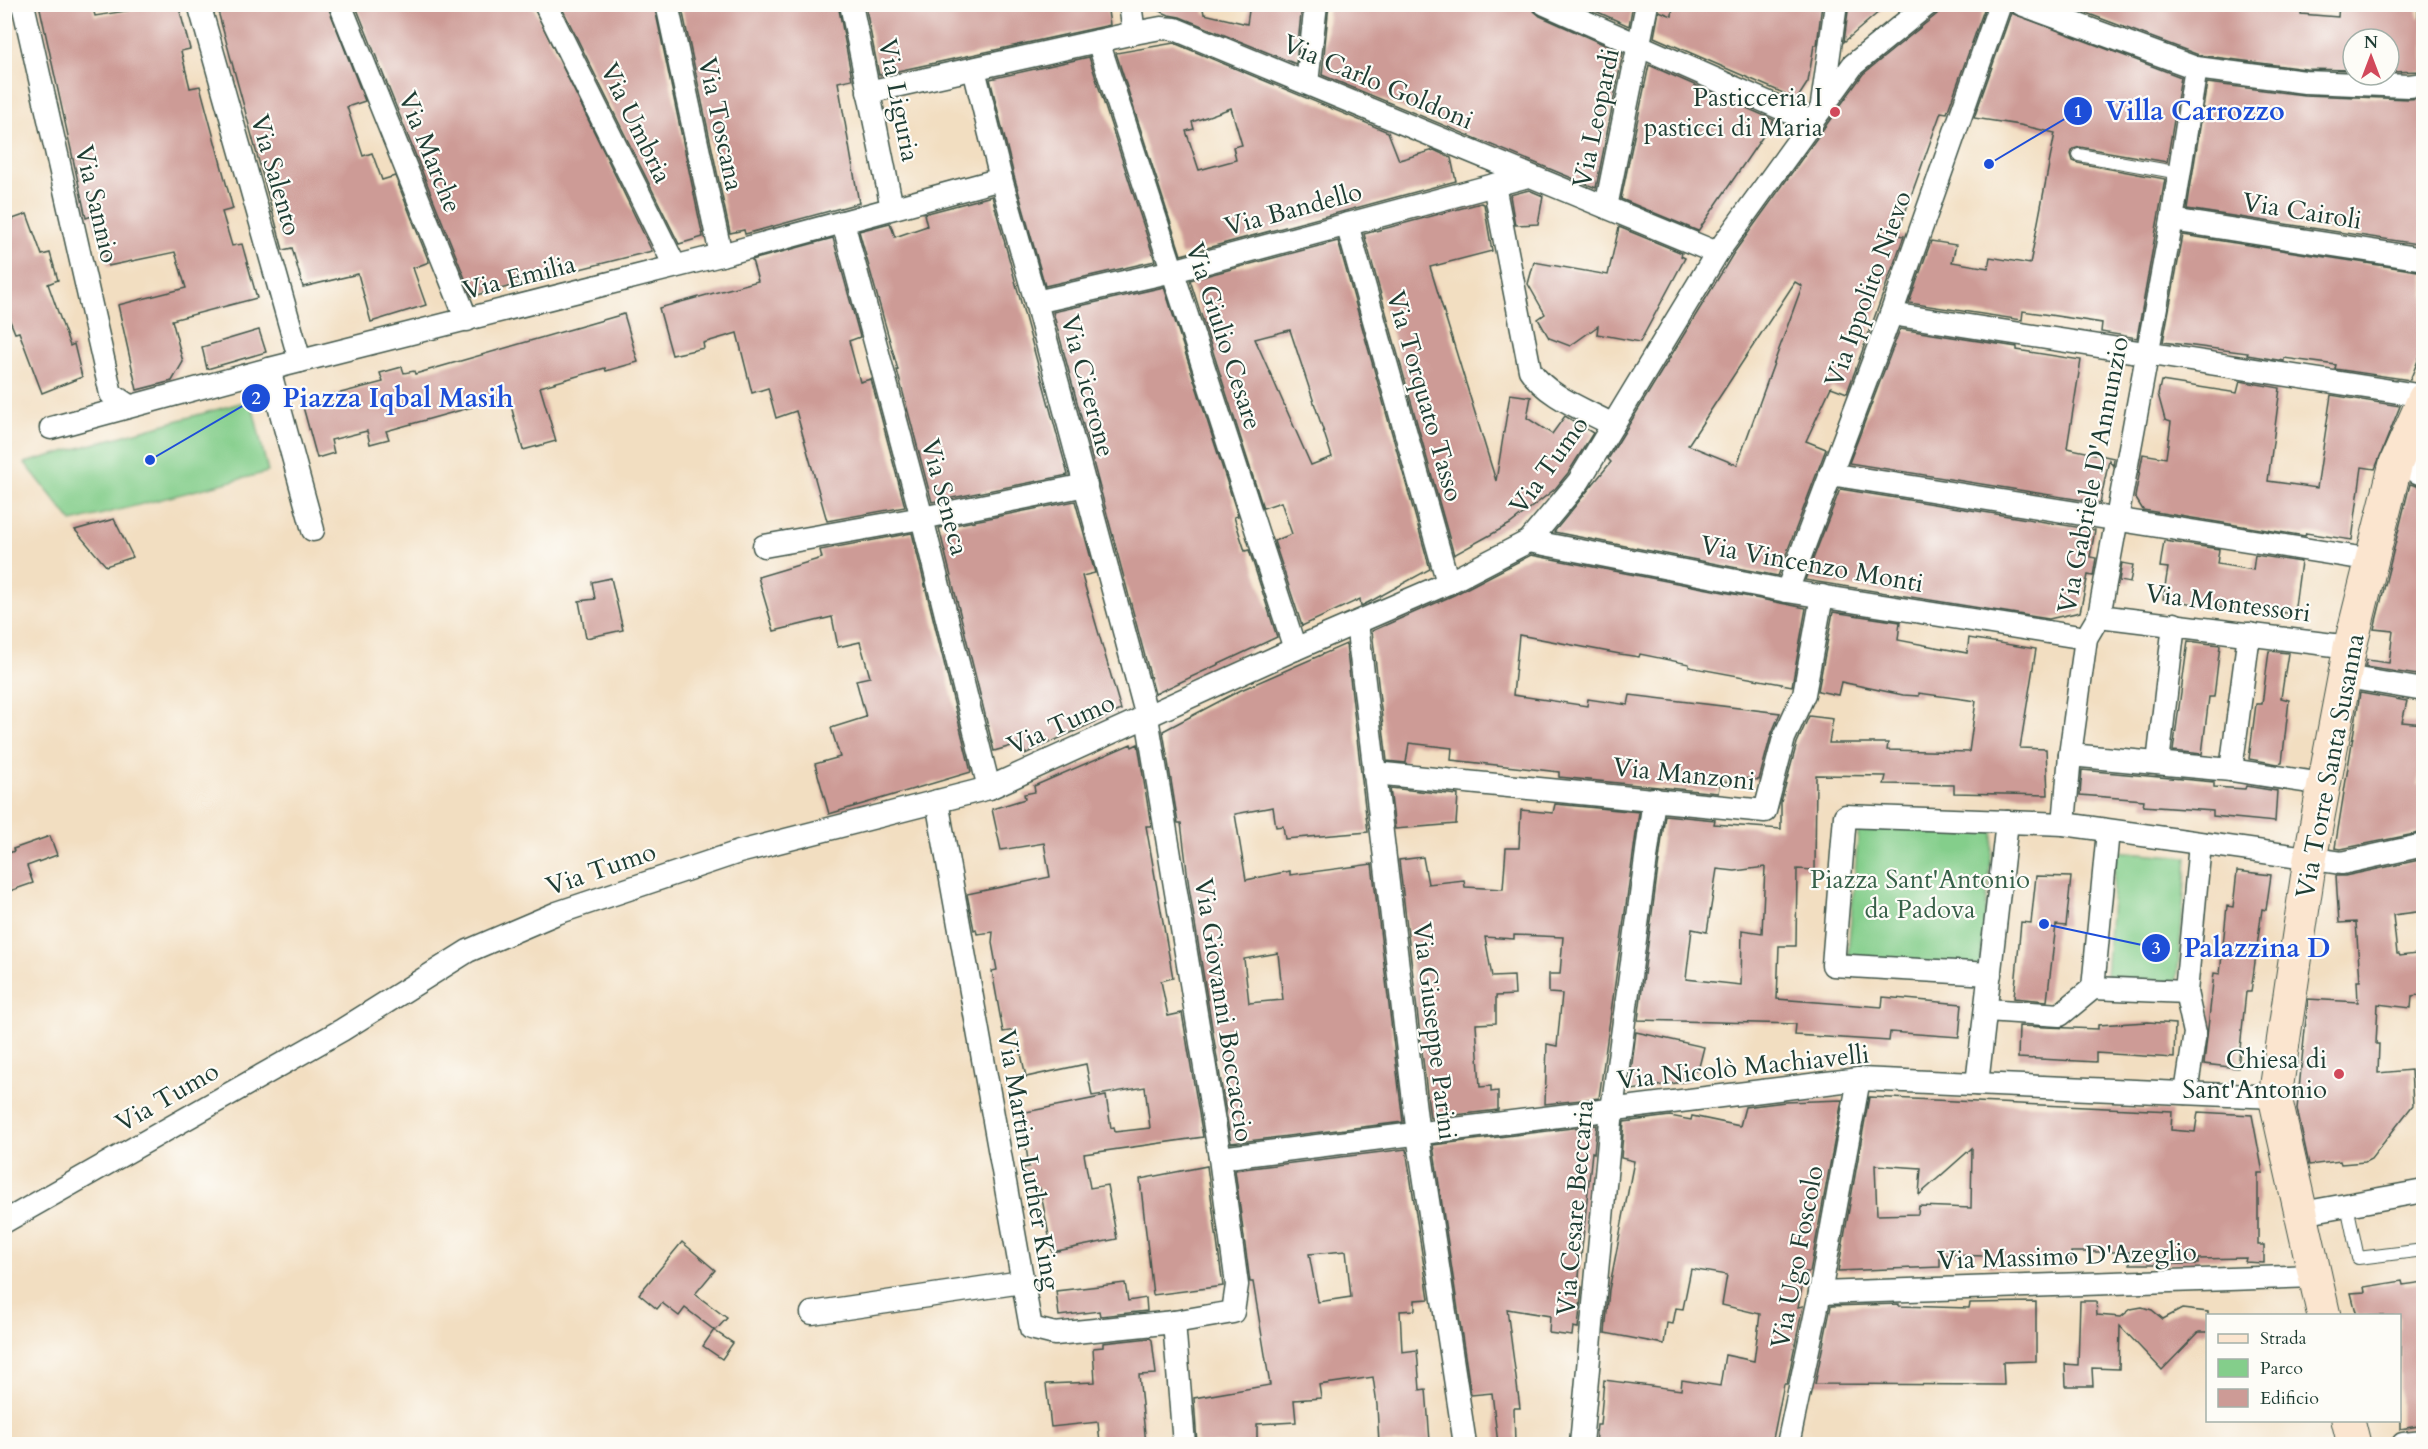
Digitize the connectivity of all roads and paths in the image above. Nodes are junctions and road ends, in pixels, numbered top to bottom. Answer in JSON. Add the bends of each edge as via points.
{"nodes":[{"id":1,"x":23,"y":4,"type":"edge"},
{"id":2,"x":199,"y":4,"type":"edge"},
{"id":3,"x":340,"y":4,"type":"edge"},
{"id":4,"x":545,"y":4,"type":"edge"},
{"id":5,"x":667,"y":4,"type":"edge"},
{"id":6,"x":851,"y":4,"type":"edge"},
{"id":7,"x":1130,"y":4,"type":"edge"},
{"id":8,"x":1316,"y":4,"type":"edge"},
{"id":9,"x":1545,"y":4,"type":"edge"},
{"id":10,"x":1647,"y":4,"type":"edge"},
{"id":11,"x":1836,"y":4,"type":"edge"},
{"id":12,"x":1928,"y":4,"type":"edge"},
{"id":13,"x":2000,"y":4,"type":"edge"},
{"id":14,"x":2021,"y":4,"type":"edge"},
{"id":15,"x":1134,"y":33,"type":"junction"},
{"id":16,"x":1098,"y":41,"type":"junction"},
{"id":17,"x":1640,"y":46,"type":"junction"},
{"id":18,"x":2196,"y":68,"type":"junction"},
{"id":19,"x":974,"y":69,"type":"junction"},
{"id":20,"x":1306,"y":83,"type":"junction"},
{"id":21,"x":2424,"y":84,"type":"edge"},
{"id":22,"x":868,"y":92,"type":"junction"},
{"id":23,"x":1817,"y":115,"type":"junction"},
{"id":24,"x":2079,"y":155,"type":"dead end"},
{"id":25,"x":2180,"y":173,"type":"junction"},
{"id":26,"x":1528,"y":176,"type":"junction"},
{"id":27,"x":1001,"y":179,"type":"junction"},
{"id":28,"x":1494,"y":185,"type":"junction"},
{"id":29,"x":1606,"y":207,"type":"junction"},
{"id":30,"x":892,"y":208,"type":"junction"},
{"id":31,"x":2172,"y":220,"type":"junction"},
{"id":32,"x":843,"y":222,"type":"junction"},
{"id":33,"x":1347,"y":224,"type":"junction"},
{"id":34,"x":1717,"y":253,"type":"junction"},
{"id":35,"x":721,"y":255,"type":"junction"},
{"id":36,"x":2424,"y":259,"type":"edge"},
{"id":37,"x":675,"y":266,"type":"junction"},
{"id":38,"x":1173,"y":271,"type":"junction"},
{"id":39,"x":1036,"y":302,"type":"junction"},
{"id":40,"x":1891,"y":314,"type":"junction"},
{"id":41,"x":466,"y":320,"type":"junction"},
{"id":42,"x":2146,"y":355,"type":"junction"},
{"id":43,"x":300,"y":361,"type":"junction"},
{"id":44,"x":269,"y":369,"type":"junction"},
{"id":45,"x":2424,"y":398,"type":"edge"},
{"id":46,"x":129,"y":406,"type":"junction"},
{"id":47,"x":1613,"y":424,"type":"junction"},
{"id":48,"x":51,"y":428,"type":"dead end"},
{"id":49,"x":2410,"y":469,"type":"edge"},
{"id":50,"x":1830,"y":474,"type":"junction"},
{"id":51,"x":1086,"y":485,"type":"junction"},
{"id":52,"x":922,"y":518,"type":"junction"},
{"id":53,"x":2117,"y":518,"type":"junction"},
{"id":54,"x":313,"y":530,"type":"dead end"},
{"id":55,"x":1529,"y":542,"type":"junction"},
{"id":56,"x":764,"y":546,"type":"dead end"},
{"id":57,"x":2373,"y":560,"type":"junction"},
{"id":58,"x":1448,"y":583,"type":"junction"},
{"id":59,"x":1787,"y":591,"type":"junction"},
{"id":60,"x":1822,"y":596,"type":"junction"},
{"id":61,"x":2099,"y":616,"type":"junction"},
{"id":62,"x":1357,"y":623,"type":"junction"},
{"id":63,"x":2174,"y":624,"type":"junction"},
{"id":64,"x":2250,"y":634,"type":"junction"},
{"id":65,"x":2086,"y":638,"type":"junction"},
{"id":66,"x":1295,"y":649,"type":"junction"},
{"id":67,"x":2348,"y":662,"type":"junction"},
{"id":68,"x":2424,"y":690,"type":"edge"},
{"id":69,"x":1147,"y":717,"type":"junction"},
{"id":70,"x":2070,"y":755,"type":"junction"},
{"id":71,"x":2158,"y":763,"type":"junction"},
{"id":72,"x":2231,"y":770,"type":"junction"},
{"id":73,"x":1374,"y":773,"type":"junction"},
{"id":74,"x":2323,"y":784,"type":"junction"},
{"id":75,"x":989,"y":788,"type":"junction"},
{"id":76,"x":1654,"y":799,"type":"junction"},
{"id":77,"x":937,"y":801,"type":"junction"},
{"id":78,"x":2007,"y":822,"type":"junction"},
{"id":79,"x":2064,"y":824,"type":"junction"},
{"id":80,"x":2108,"y":831,"type":"junction"},
{"id":81,"x":2200,"y":844,"type":"junction"},
{"id":82,"x":2424,"y":845,"type":"edge"},
{"id":83,"x":2310,"y":859,"type":"junction"},
{"id":84,"x":1990,"y":974,"type":"junction"},
{"id":85,"x":2093,"y":988,"type":"junction"},
{"id":86,"x":2186,"y":992,"type":"junction"},
{"id":87,"x":1987,"y":1010,"type":"junction"},
{"id":88,"x":1859,"y":1079,"type":"junction"},
{"id":89,"x":1977,"y":1084,"type":"junction"},
{"id":90,"x":2186,"y":1093,"type":"junction"},
{"id":91,"x":2275,"y":1097,"type":"junction"},
{"id":92,"x":1612,"y":1110,"type":"junction"},
{"id":93,"x":1418,"y":1135,"type":"junction"},
{"id":94,"x":1220,"y":1158,"type":"junction"},
{"id":95,"x":2424,"y":1191,"type":"edge"},
{"id":96,"x":2347,"y":1205,"type":"junction"},
{"id":97,"x":2302,"y":1213,"type":"junction"},
{"id":98,"x":4,"y":1222,"type":"edge"},
{"id":99,"x":2424,"y":1250,"type":"edge"},
{"id":100,"x":2315,"y":1276,"type":"junction"},
{"id":101,"x":1022,"y":1282,"type":"junction"},
{"id":102,"x":1820,"y":1293,"type":"junction"},
{"id":103,"x":1233,"y":1312,"type":"joint"},
{"id":104,"x":812,"y":1313,"type":"dead end"},
{"id":105,"x":2324,"y":1314,"type":"edge"},
{"id":106,"x":1174,"y":1322,"type":"junction"},
{"id":107,"x":2348,"y":1422,"type":"edge"},
{"id":108,"x":2424,"y":1442,"type":"edge"},
{"id":109,"x":1184,"y":1444,"type":"edge"},
{"id":110,"x":1465,"y":1444,"type":"edge"},
{"id":111,"x":1581,"y":1444,"type":"edge"},
{"id":112,"x":1788,"y":1444,"type":"edge"},
{"id":113,"x":2354,"y":1444,"type":"edge"},
{"id":114,"x":2403,"y":1444,"type":"edge"}],
"edges":[{"from":1,"to":46,"type":"street","name":"Via Sannio","via":[[111,394]]},
{"from":2,"to":43,"type":"street","name":"Via Salento"},
{"from":3,"to":41,"type":"street","name":"Via Marche"},
{"from":4,"to":37,"type":"street","name":"Via Umbria"},
{"from":5,"to":35,"type":"street","name":"Via Toscana"},
{"from":6,"to":22,"type":"street","name":"Via Liguria"},
{"from":7,"to":15,"type":"street"},
{"from":8,"to":20,"type":"street"},
{"from":9,"to":17,"type":"street"},
{"from":10,"to":17,"type":"street","name":"Via Leopardi"},
{"from":11,"to":23,"type":"street"},
{"from":12,"to":23,"type":"street","name":"Via Tumo","via":[[1852,65]]},
{"from":13,"to":40,"type":"street","name":"Via Ippolito Nievo"},
{"from":14,"to":18,"type":"street"},
{"from":15,"to":16,"type":"street","name":"Via Carlo Goldoni"},
{"from":15,"to":20,"type":"street","name":"Via Carlo Goldoni","via":[[1175,29]]},
{"from":16,"to":19,"type":"street","name":"Via Carlo Goldoni"},
{"from":16,"to":38,"type":"street","name":"Via Giulio Cesare"},
{"from":17,"to":23,"type":"street"},
{"from":17,"to":29,"type":"street","name":"Via Leopardi"},
{"from":18,"to":21,"type":"street","via":[[2305,82]]},
{"from":18,"to":25,"type":"street","name":"Via Gabriele D'Annunzio"},
{"from":19,"to":22,"type":"street","name":"Via Carlo Goldoni"},
{"from":19,"to":27,"type":"street","name":"Via Cicerone"},
{"from":20,"to":26,"type":"street","name":"Via Carlo Goldoni"},
{"from":22,"to":30,"type":"street","name":"Via Liguria"},
{"from":23,"to":34,"type":"street","name":"Via Tumo"},
{"from":24,"to":25,"type":"lane"},
{"from":25,"to":31,"type":"street","name":"Via Gabriele D'Annunzio"},
{"from":26,"to":28,"type":"street","name":"Via Bandello"},
{"from":26,"to":29,"type":"street","name":"Via Carlo Goldoni"},
{"from":27,"to":30,"type":"street","name":"Via Emilia"},
{"from":27,"to":39,"type":"street","name":"Via Cicerone"},
{"from":28,"to":33,"type":"street","name":"Via Bandello"},
{"from":28,"to":47,"type":"street","via":[[1530,370],[1537,381],[1555,393]]},
{"from":29,"to":34,"type":"street","name":"Via Carlo Goldoni"},
{"from":30,"to":32,"type":"street","name":"Via Emilia"},
{"from":31,"to":36,"type":"street","name":"Via Cairoli"},
{"from":31,"to":42,"type":"street","name":"Via Gabriele D'Annunzio"},
{"from":32,"to":35,"type":"street","name":"Via Emilia"},
{"from":32,"to":52,"type":"street","name":"Via Seneca"},
{"from":33,"to":38,"type":"street","name":"Via Bandello"},
{"from":33,"to":58,"type":"street","name":"Via Torquato Tasso"},
{"from":34,"to":47,"type":"street","name":"Via Tumo"},
{"from":35,"to":37,"type":"street","name":"Via Emilia"},
{"from":37,"to":41,"type":"street","name":"Via Emilia"},
{"from":38,"to":39,"type":"street","name":"Via Bandello"},
{"from":38,"to":66,"type":"street","name":"Via Giulio Cesare"},
{"from":39,"to":51,"type":"street","name":"Via Cicerone"},
{"from":40,"to":42,"type":"street"},
{"from":40,"to":50,"type":"street","name":"Via Ippolito Nievo"},
{"from":41,"to":43,"type":"street","name":"Via Emilia"},
{"from":42,"to":45,"type":"street"},
{"from":42,"to":53,"type":"street","name":"Via Gabriele D'Annunzio"},
{"from":43,"to":44,"type":"street","name":"Via Emilia"},
{"from":44,"to":46,"type":"street","name":"Via Emilia"},
{"from":44,"to":54,"type":"street"},
{"from":45,"to":49,"type":"main road","name":"Via Torre Santa Susanna"},
{"from":46,"to":48,"type":"street","name":"Via Emilia"},
{"from":47,"to":55,"type":"street","name":"Via Tumo","via":[[1579,481]]},
{"from":49,"to":57,"type":"main road","name":"Via Torre Santa Susanna"},
{"from":50,"to":53,"type":"street"},
{"from":50,"to":59,"type":"street","name":"Via Ippolito Nievo"},
{"from":51,"to":52,"type":"street"},
{"from":51,"to":69,"type":"street","name":"Via Cicerone"},
{"from":52,"to":56,"type":"street"},
{"from":52,"to":75,"type":"street","name":"Via Seneca"},
{"from":53,"to":57,"type":"street"},
{"from":53,"to":61,"type":"street","name":"Via Gabriele D'Annunzio"},
{"from":55,"to":58,"type":"street","name":"Via Tumo"},
{"from":55,"to":59,"type":"street","name":"Via Vincenzo Monti"},
{"from":57,"to":67,"type":"main road","name":"Via Torre Santa Susanna"},
{"from":58,"to":62,"type":"street","name":"Via Tumo"},
{"from":59,"to":60,"type":"street","name":"Via Vincenzo Monti"},
{"from":60,"to":65,"type":"street","name":"Via Vincenzo Monti"},
{"from":60,"to":76,"type":"street","name":"Via Manzoni","via":[[1804,694],[1784,738],[1765,811]]},
{"from":61,"to":63,"type":"street","name":"Via Montessori"},
{"from":61,"to":65,"type":"street","name":"Via Gabriele D'Annunzio"},
{"from":62,"to":66,"type":"street","name":"Via Tumo"},
{"from":62,"to":73,"type":"street","name":"Via Giuseppe Parini"},
{"from":63,"to":64,"type":"street","name":"Via Montessori"},
{"from":63,"to":71,"type":"street"},
{"from":64,"to":67,"type":"street","name":"Via Montessori"},
{"from":64,"to":72,"type":"street"},
{"from":65,"to":70,"type":"street","name":"Via Gabriele D'Annunzio"},
{"from":66,"to":69,"type":"street","name":"Via Tumo"},
{"from":67,"to":68,"type":"street","name":"Via Montessori"},
{"from":67,"to":74,"type":"main road","name":"Via Torre Santa Susanna"},
{"from":69,"to":75,"type":"street","name":"Via Tumo"},
{"from":69,"to":94,"type":"street","name":"Via Giovanni Boccaccio"},
{"from":70,"to":71,"type":"street"},
{"from":70,"to":79,"type":"street","name":"Via Gabriele D'Annunzio"},
{"from":71,"to":72,"type":"street"},
{"from":72,"to":74,"type":"street"},
{"from":73,"to":76,"type":"street","name":"Via Manzoni"},
{"from":73,"to":93,"type":"street","name":"Via Giuseppe Parini"},
{"from":74,"to":83,"type":"main road","name":"Via Torre Santa Susanna"},
{"from":75,"to":77,"type":"street","name":"Via Tumo"},
{"from":76,"to":92,"type":"street","name":"Via Cesare Beccaria"},
{"from":77,"to":98,"type":"street","name":"Via Tumo","via":[[739,852],[556,913],[468,951],[342,1030]]},
{"from":77,"to":101,"type":"street","name":"Via Martin Luther King"},
{"from":78,"to":79,"type":"street"},
{"from":78,"to":84,"type":"street"},
{"from":78,"to":84,"type":"street","via":[[1845,816],[1833,965]]},
{"from":79,"to":80,"type":"street"},
{"from":80,"to":81,"type":"street"},
{"from":80,"to":85,"type":"street"},
{"from":81,"to":83,"type":"street"},
{"from":81,"to":86,"type":"street"},
{"from":82,"to":83,"type":"street","via":[[2342,863]]},
{"from":83,"to":91,"type":"main road","name":"Via Torre Santa Susanna"},
{"from":84,"to":87,"type":"street"},
{"from":85,"to":86,"type":"street"},
{"from":85,"to":87,"type":"street","via":[[2060,1015]]},
{"from":86,"to":90,"type":"street","via":[[2195,1032]]},
{"from":87,"to":89,"type":"street"},
{"from":88,"to":89,"type":"street","name":"Via Nicolò Machiavelli"},
{"from":88,"to":92,"type":"street","name":"Via Nicolò Machiavelli"},
{"from":88,"to":102,"type":"street","name":"Via Ugo Foscolo"},
{"from":89,"to":90,"type":"street","name":"Via Nicolò Machiavelli"},
{"from":90,"to":91,"type":"street","name":"Via Nicolò Machiavelli"},
{"from":91,"to":97,"type":"main road","name":"Via Torre Santa Susanna"},
{"from":92,"to":93,"type":"street","name":"Via Nicolò Machiavelli"},
{"from":92,"to":111,"type":"street","name":"Via Cesare Beccaria"},
{"from":93,"to":94,"type":"street","name":"Via Nicolò Machiavelli"},
{"from":93,"to":110,"type":"street","name":"Via Giuseppe Parini"},
{"from":94,"to":103,"type":"street","name":"Via Giovanni Boccaccio","via":[[1237,1285]]},
{"from":95,"to":96,"type":"street"},
{"from":96,"to":97,"type":"street"},
{"from":96,"to":99,"type":"lane","via":[[2358,1258]]},
{"from":97,"to":100,"type":"main road","name":"Via Torre Santa Susanna"},
{"from":100,"to":102,"type":"street","name":"Via Massimo D'Azeglio"},
{"from":100,"to":105,"type":"main road","name":"Via Torre Santa Susanna"},
{"from":101,"to":104,"type":"street"},
{"from":101,"to":106,"type":"street","name":"Via Martin Luther King","via":[[1031,1328],[1055,1334]]},
{"from":102,"to":112,"type":"street","name":"Via Ugo Foscolo"},
{"from":103,"to":106,"type":"street","name":"Via Martin Luther King"},
{"from":106,"to":109,"type":"street"},
{"from":107,"to":113,"type":"main road"},
{"from":108,"to":114,"type":"street"}]}
